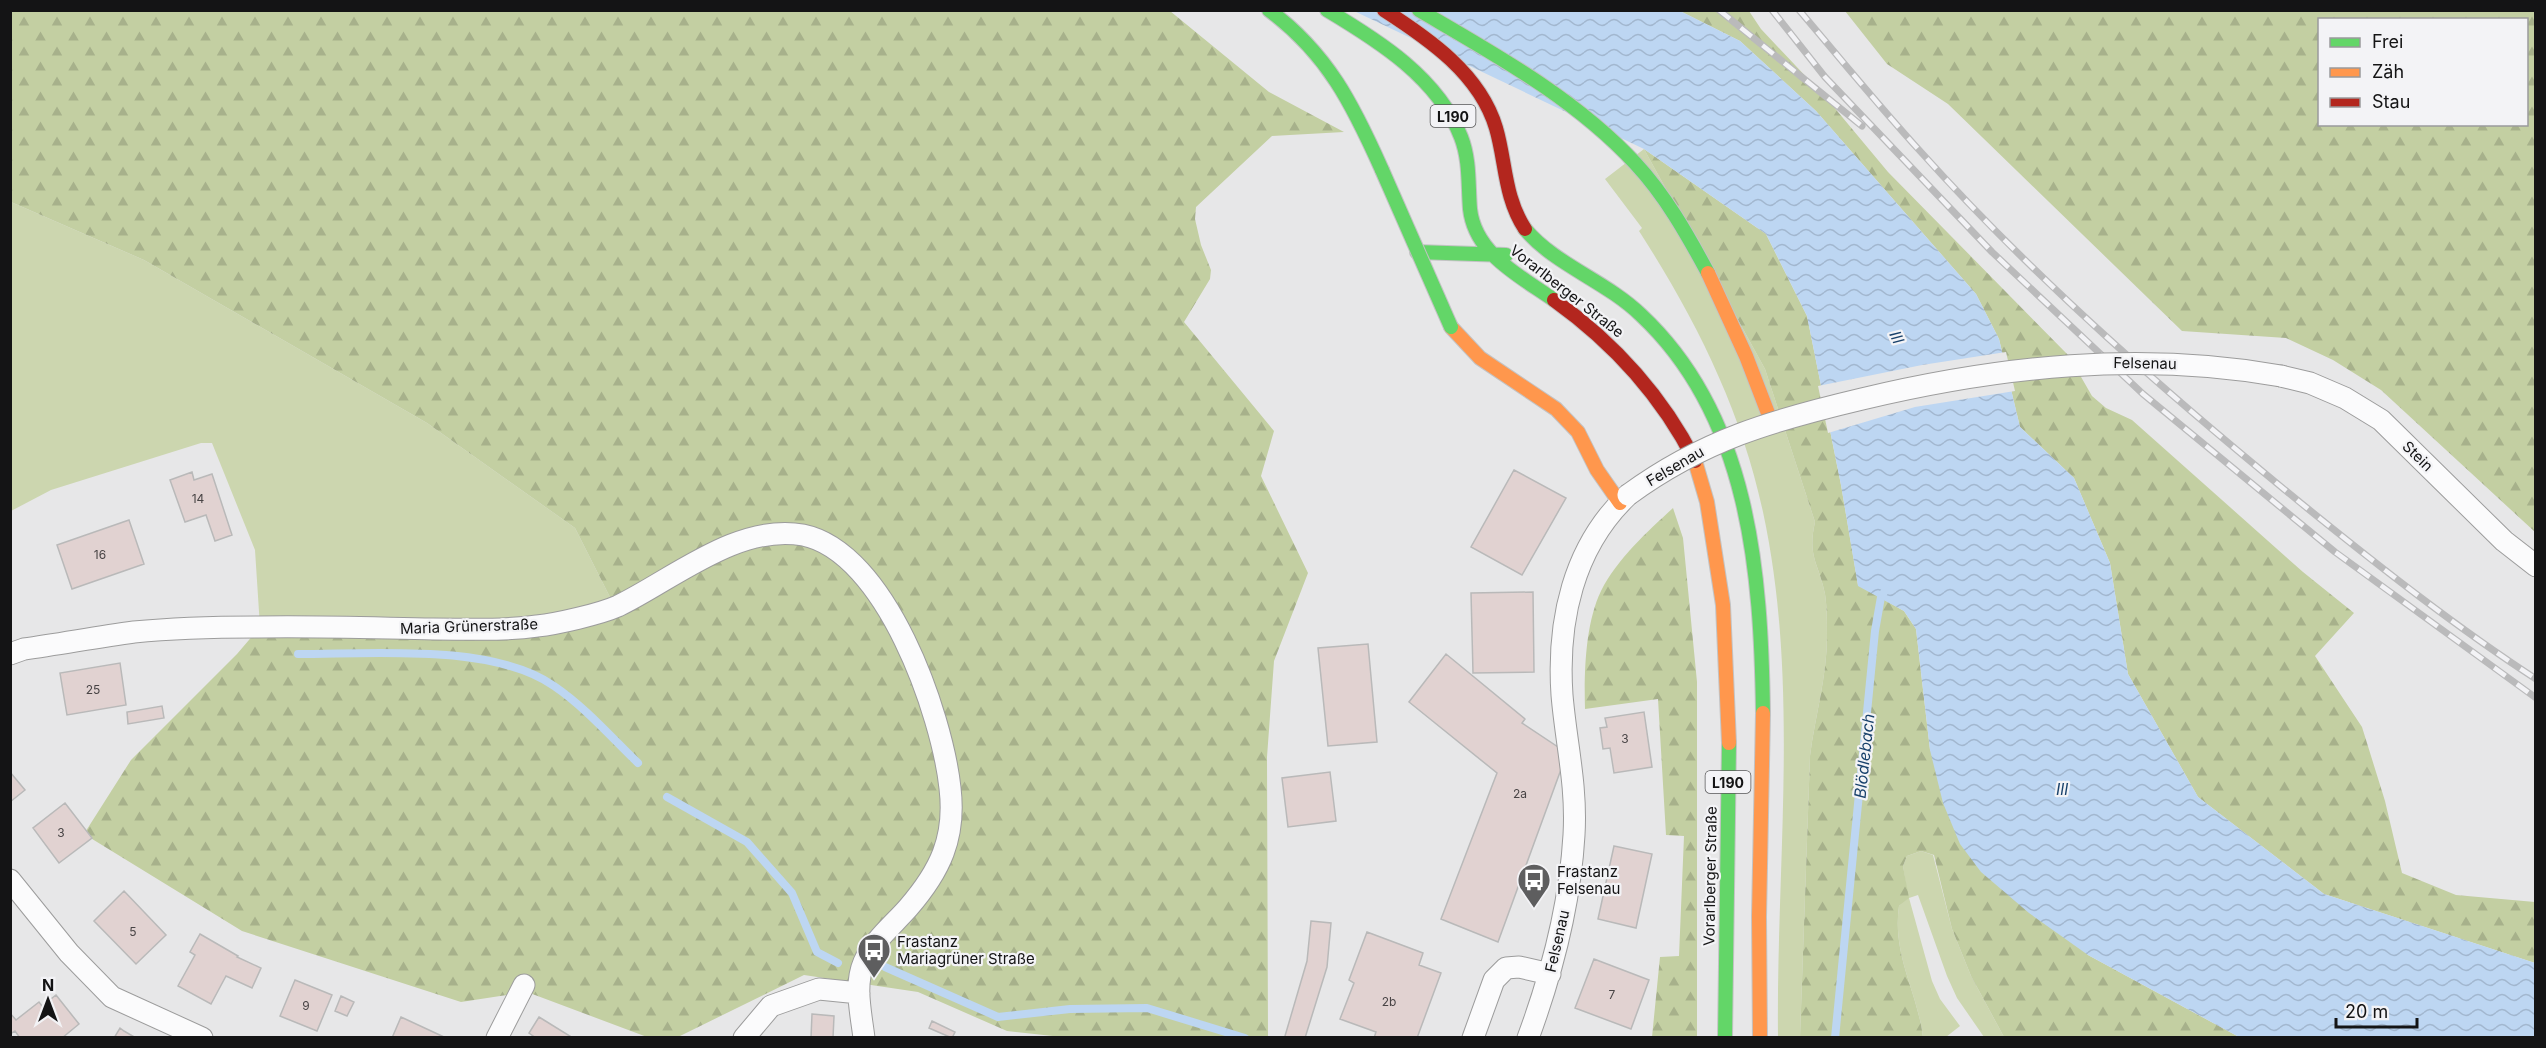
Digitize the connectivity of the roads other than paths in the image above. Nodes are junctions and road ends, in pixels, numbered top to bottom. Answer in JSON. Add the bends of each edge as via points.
{"nodes":[{"id":1,"x":1269,"y":10,"type":"edge"},
{"id":2,"x":1327,"y":10,"type":"edge"},
{"id":3,"x":1384,"y":10,"type":"edge"},
{"id":4,"x":1419,"y":10,"type":"edge"},
{"id":5,"x":1470,"y":184,"type":"junction"},
{"id":6,"x":1510,"y":199,"type":"junction"},
{"id":7,"x":1458,"y":211,"type":"dead end"},
{"id":8,"x":1504,"y":222,"type":"dead end"},
{"id":9,"x":1432,"y":239,"type":"dead end"},
{"id":10,"x":1496,"y":251,"type":"junction"},
{"id":11,"x":1547,"y":252,"type":"junction"},
{"id":12,"x":2281,"y":376,"type":"joint"},
{"id":13,"x":1771,"y":421,"type":"junction"},
{"id":14,"x":1624,"y":499,"type":"junction"},
{"id":15,"x":2535,"y":566,"type":"edge"},
{"id":16,"x":10,"y":654,"type":"edge"},
{"id":17,"x":10,"y":880,"type":"edge"},
{"id":18,"x":1550,"y":974,"type":"junction"},
{"id":19,"x":524,"y":985,"type":"dead end"},
{"id":20,"x":859,"y":993,"type":"junction"},
{"id":21,"x":202,"y":1038,"type":"edge"},
{"id":22,"x":497,"y":1038,"type":"edge"},
{"id":23,"x":744,"y":1038,"type":"edge"},
{"id":24,"x":864,"y":1038,"type":"edge"},
{"id":25,"x":1473,"y":1038,"type":"edge"},
{"id":26,"x":1528,"y":1038,"type":"edge"},
{"id":27,"x":1725,"y":1038,"type":"edge"},
{"id":28,"x":1760,"y":1038,"type":"edge"}],
"edges":[{"from":1,"to":14,"type":"main road","bridge":true,"via":[[1308,40],[1352,101],[1451,327],[1480,358],[1556,409],[1578,432],[1597,470]]},
{"from":2,"to":5,"type":"main road","name":"Vorarlberger Straße","number":"L190","via":[[1406,64],[1433,90],[1452,115],[1462,138]]},
{"from":3,"to":6,"type":"main road","name":"Vorarlberger Straße","number":"L190","via":[[1425,37],[1474,85],[1495,125]]},
{"from":4,"to":13,"type":"main road","via":[[1515,65],[1635,163],[1695,250]]},
{"from":5,"to":7,"type":"main road"},
{"from":5,"to":10,"type":"main road","name":"Vorarlberger Straße","number":"L190","via":[[1471,221],[1480,239]]},
{"from":6,"to":8,"type":"main road"},
{"from":6,"to":11,"type":"main road","name":"Vorarlberger Straße","number":"L190","via":[[1523,228]]},
{"from":9,"to":10,"type":"main road","via":[[1417,252]]},
{"from":10,"to":11,"type":"main road"},
{"from":10,"to":27,"type":"main road","name":"Vorarlberger Straße","number":"L190","via":[[1615,348],[1644,381],[1697,464],[1722,584],[1728,650]]},
{"from":11,"to":28,"type":"main road","name":"Vorarlberger Straße","number":"L190","via":[[1596,279],[1655,328],[1704,398],[1731,454],[1746,518],[1762,647]]},
{"from":12,"to":13,"type":"street","name":"Felsenau","bridge":true,"via":[[2231,367],[2153,362],[2033,368],[1909,387]]},
{"from":12,"to":15,"type":"street","name":"Stein","via":[[2345,398],[2381,420],[2504,541]]},
{"from":13,"to":14,"type":"street","name":"Felsenau","bridge":true,"via":[[1718,442],[1655,476]]},
{"from":14,"to":18,"type":"street","name":"Felsenau","via":[[1595,536],[1572,580],[1568,597],[1562,694],[1574,770],[1574,835],[1565,907]]},
{"from":16,"to":20,"type":"street","name":"Maria Grünerstraße","via":[[147,632],[260,627],[473,630],[537,626],[615,607],[689,564],[752,539],[780,534],[804,536],[852,563],[873,587],[906,640],[940,733],[950,789],[948,844],[936,871],[864,962]]},
{"from":17,"to":21,"type":"street","via":[[75,960],[112,997]]},
{"from":18,"to":25,"type":"street","via":[[1506,968],[1494,980]]},
{"from":18,"to":26,"type":"street","name":"Felsenau"},
{"from":19,"to":22,"type":"street"},
{"from":20,"to":23,"type":"street","via":[[819,989],[771,1006]]},
{"from":20,"to":24,"type":"street","name":"Maria Grünerstraße"}]}
